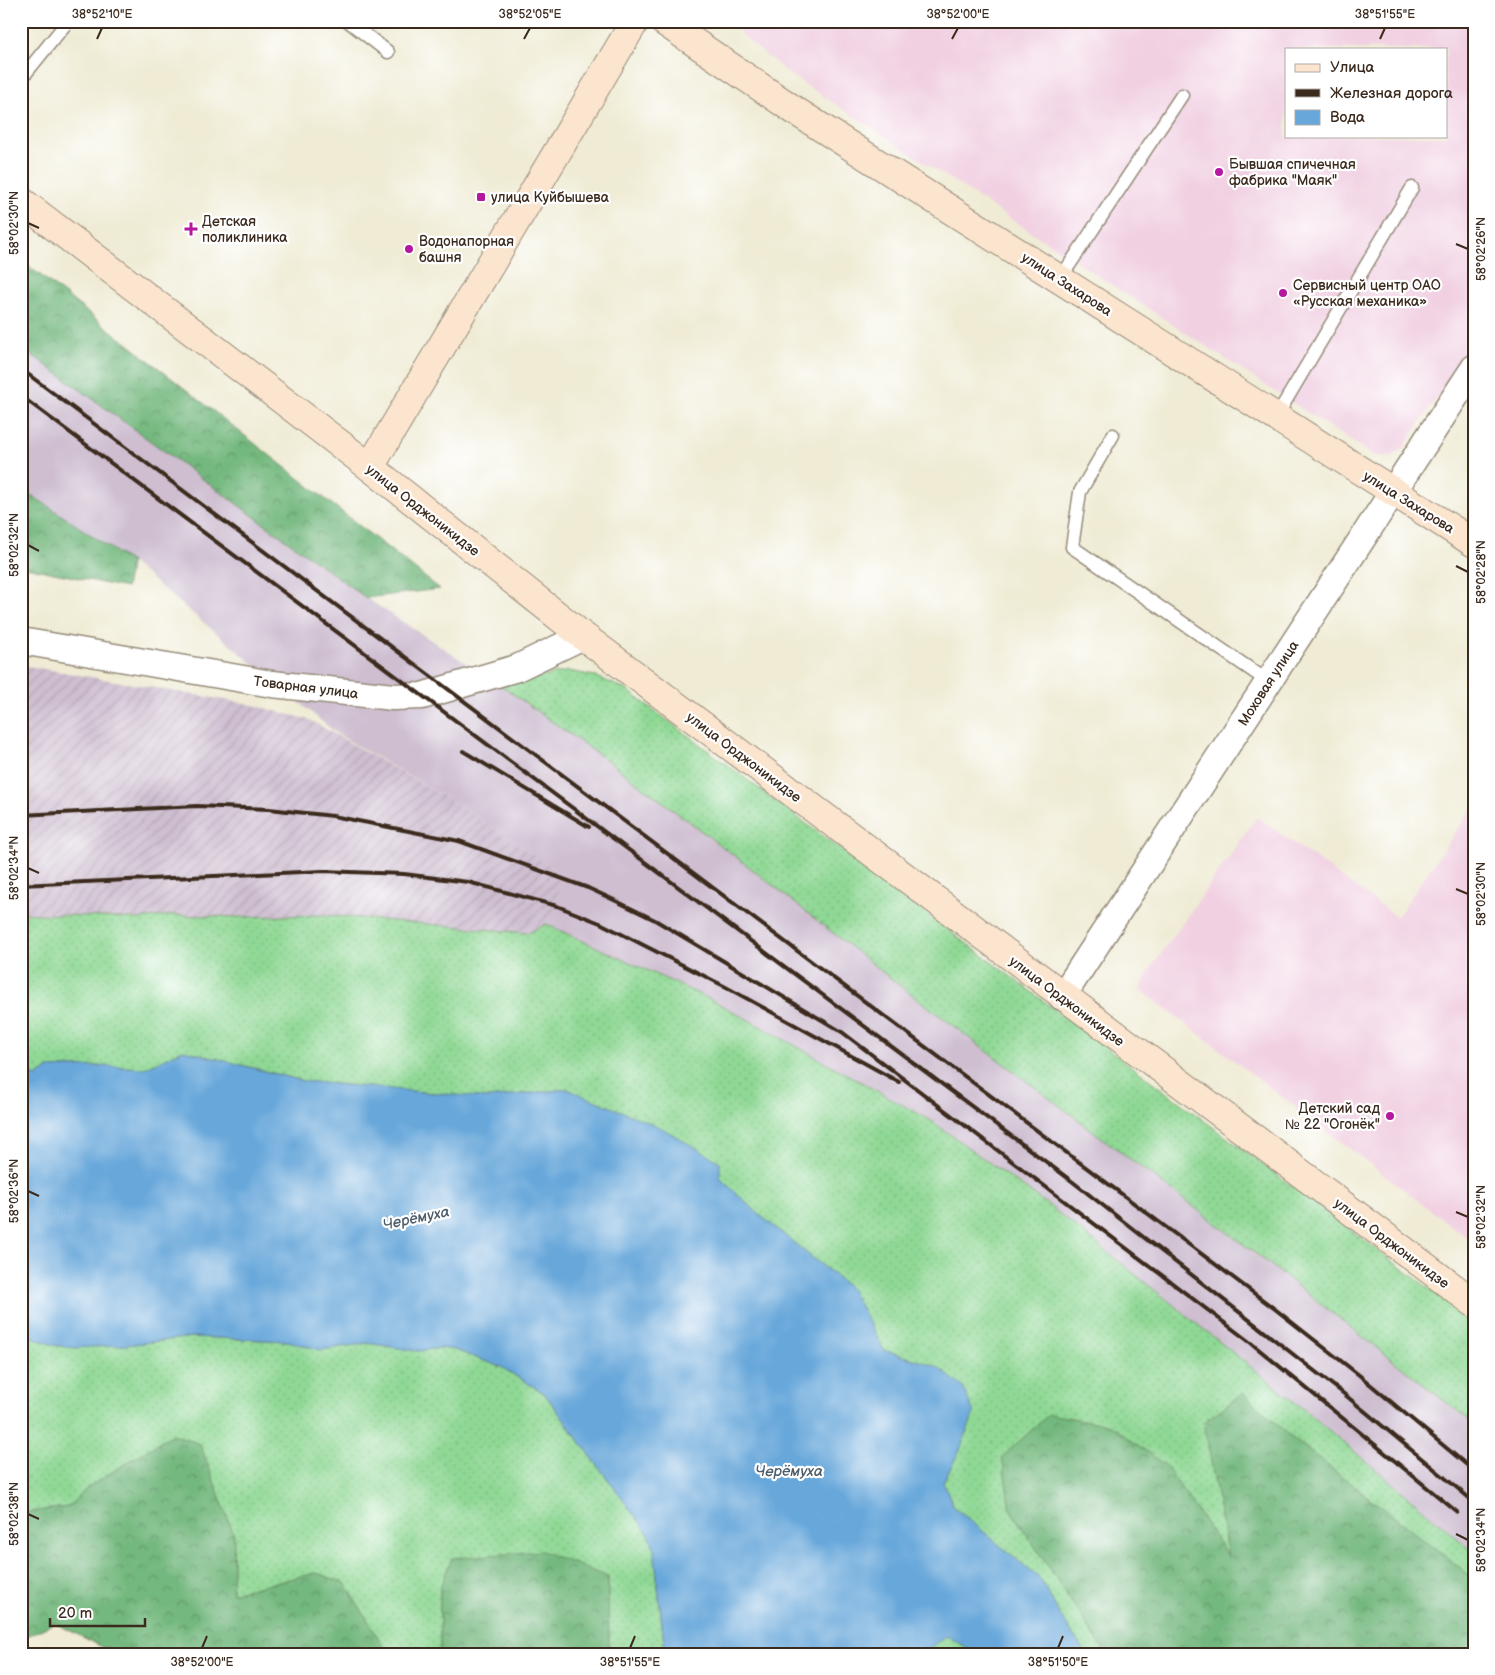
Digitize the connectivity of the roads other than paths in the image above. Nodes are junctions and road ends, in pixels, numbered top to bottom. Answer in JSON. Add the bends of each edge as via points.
{"nodes":[{"id":1,"x":68,"y":21,"type":"edge"},
{"id":2,"x":348,"y":21,"type":"edge"},
{"id":3,"x":636,"y":21,"type":"edge"},
{"id":4,"x":663,"y":21,"type":"edge"},
{"id":5,"x":388,"y":52,"type":"dead end"},
{"id":6,"x":21,"y":79,"type":"edge"},
{"id":7,"x":1182,"y":95,"type":"dead end"},
{"id":8,"x":1412,"y":188,"type":"dead end"},
{"id":9,"x":21,"y":201,"type":"edge"},
{"id":10,"x":1060,"y":279,"type":"junction"},
{"id":11,"x":1474,"y":368,"type":"edge"},
{"id":12,"x":1276,"y":417,"type":"junction"},
{"id":13,"x":1113,"y":435,"type":"dead end"},
{"id":14,"x":370,"y":467,"type":"junction"},
{"id":15,"x":1393,"y":493,"type":"junction"},
{"id":16,"x":1474,"y":543,"type":"edge"},
{"id":17,"x":583,"y":636,"type":"junction"},
{"id":18,"x":21,"y":641,"type":"edge"},
{"id":19,"x":1269,"y":682,"type":"junction"},
{"id":20,"x":1062,"y":997,"type":"junction"},
{"id":21,"x":1474,"y":1304,"type":"edge"}],
"edges":[{"from":1,"to":6,"type":"lane"},
{"from":2,"to":5,"type":"lane"},
{"from":3,"to":14,"type":"street"},
{"from":4,"to":10,"type":"street","name":"улица Захарова","via":[[797,112]]},
{"from":7,"to":10,"type":"lane"},
{"from":8,"to":12,"type":"lane"},
{"from":9,"to":14,"type":"street","name":"улица Орджоникидзе"},
{"from":10,"to":12,"type":"street","name":"улица Захарова"},
{"from":11,"to":15,"type":"street","name":"Моховая улица"},
{"from":12,"to":15,"type":"street","name":"улица Захарова"},
{"from":13,"to":19,"type":"lane","via":[[1080,492],[1072,547]]},
{"from":14,"to":17,"type":"street","name":"улица Орджоникидзе"},
{"from":15,"to":16,"type":"street","name":"улица Захарова"},
{"from":15,"to":19,"type":"street","name":"Моховая улица"},
{"from":17,"to":18,"type":"street","name":"Товарная улица","via":[[517,668],[422,696],[393,697],[272,684]]},
{"from":17,"to":20,"type":"street","name":"улица Орджоникидзе"},
{"from":19,"to":20,"type":"street","name":"Моховая улица"},
{"from":20,"to":21,"type":"street","name":"улица Орджоникидзе"}]}
